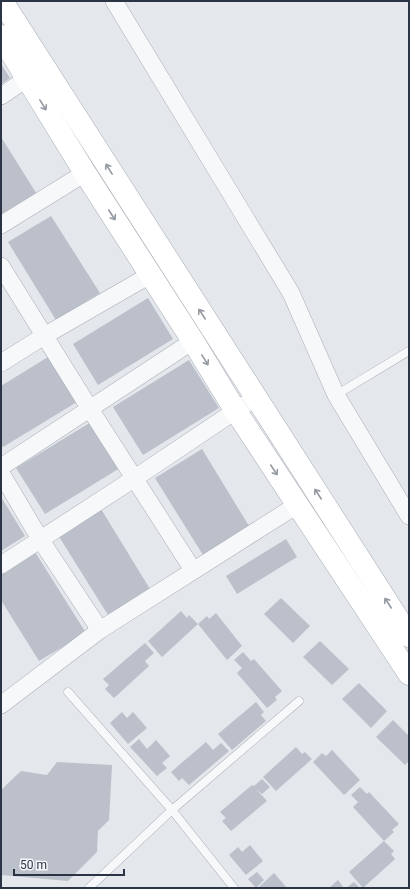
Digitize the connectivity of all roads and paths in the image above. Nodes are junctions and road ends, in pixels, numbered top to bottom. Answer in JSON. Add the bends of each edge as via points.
{"nodes":[{"id":1,"x":114,"y":1,"type":"edge"},
{"id":2,"x":3,"y":3,"type":"edge"},
{"id":3,"x":1,"y":36,"type":"edge"},
{"id":4,"x":26,"y":79,"type":"junction"},
{"id":5,"x":1,"y":96,"type":"edge"},
{"id":6,"x":84,"y":173,"type":"junction"},
{"id":7,"x":1,"y":225,"type":"edge"},
{"id":8,"x":1,"y":266,"type":"edge"},
{"id":9,"x":150,"y":275,"type":"junction"},
{"id":10,"x":44,"y":336,"type":"junction"},
{"id":11,"x":193,"y":341,"type":"junction"},
{"id":12,"x":409,"y":351,"type":"edge"},
{"id":13,"x":1,"y":363,"type":"edge"},
{"id":14,"x":336,"y":395,"type":"junction"},
{"id":15,"x":256,"y":396,"type":"junction"},
{"id":16,"x":90,"y":409,"type":"junction"},
{"id":17,"x":235,"y":410,"type":"junction"},
{"id":18,"x":1,"y":467,"type":"edge"},
{"id":19,"x":1,"y":473,"type":"edge"},
{"id":20,"x":135,"y":478,"type":"junction"},
{"id":21,"x":297,"y":504,"type":"junction"},
{"id":22,"x":409,"y":516,"type":"edge"},
{"id":23,"x":40,"y":539,"type":"junction"},
{"id":24,"x":1,"y":565,"type":"edge"},
{"id":25,"x":193,"y":570,"type":"junction"},
{"id":26,"x":100,"y":630,"type":"junction"},
{"id":27,"x":409,"y":636,"type":"edge"},
{"id":28,"x":409,"y":674,"type":"edge"},
{"id":29,"x":68,"y":692,"type":"dead end"},
{"id":30,"x":299,"y":701,"type":"dead end"},
{"id":31,"x":1,"y":705,"type":"edge"},
{"id":32,"x":172,"y":810,"type":"junction"},
{"id":33,"x":89,"y":888,"type":"edge"},
{"id":34,"x":234,"y":888,"type":"edge"}],
"edges":[{"from":1,"to":14,"type":"street","via":[[291,293]]},
{"from":15,"to":2,"type":"main road","one_way":true},
{"from":3,"to":4,"type":"main road"},
{"from":4,"to":5,"type":"street"},
{"from":4,"to":6,"type":"main road","one_way":true},
{"from":6,"to":7,"type":"street"},
{"from":6,"to":9,"type":"main road","one_way":true},
{"from":8,"to":10,"type":"street"},
{"from":9,"to":10,"type":"street"},
{"from":9,"to":11,"type":"main road"},
{"from":10,"to":13,"type":"street"},
{"from":10,"to":16,"type":"street"},
{"from":11,"to":16,"type":"street"},
{"from":11,"to":17,"type":"main road","one_way":true},
{"from":12,"to":14,"type":"lane"},
{"from":14,"to":22,"type":"street"},
{"from":15,"to":17,"type":"street"},
{"from":27,"to":15,"type":"main road","one_way":true},
{"from":16,"to":18,"type":"street"},
{"from":16,"to":20,"type":"street"},
{"from":17,"to":20,"type":"street"},
{"from":17,"to":21,"type":"main road","one_way":true},
{"from":19,"to":23,"type":"street"},
{"from":20,"to":23,"type":"street"},
{"from":20,"to":25,"type":"street"},
{"from":21,"to":25,"type":"street"},
{"from":21,"to":28,"type":"main road"},
{"from":23,"to":24,"type":"street"},
{"from":23,"to":26,"type":"street"},
{"from":25,"to":26,"type":"street"},
{"from":26,"to":31,"type":"street"},
{"from":29,"to":32,"type":"lane"},
{"from":30,"to":32,"type":"lane"},
{"from":32,"to":33,"type":"lane"},
{"from":32,"to":34,"type":"lane"}]}
